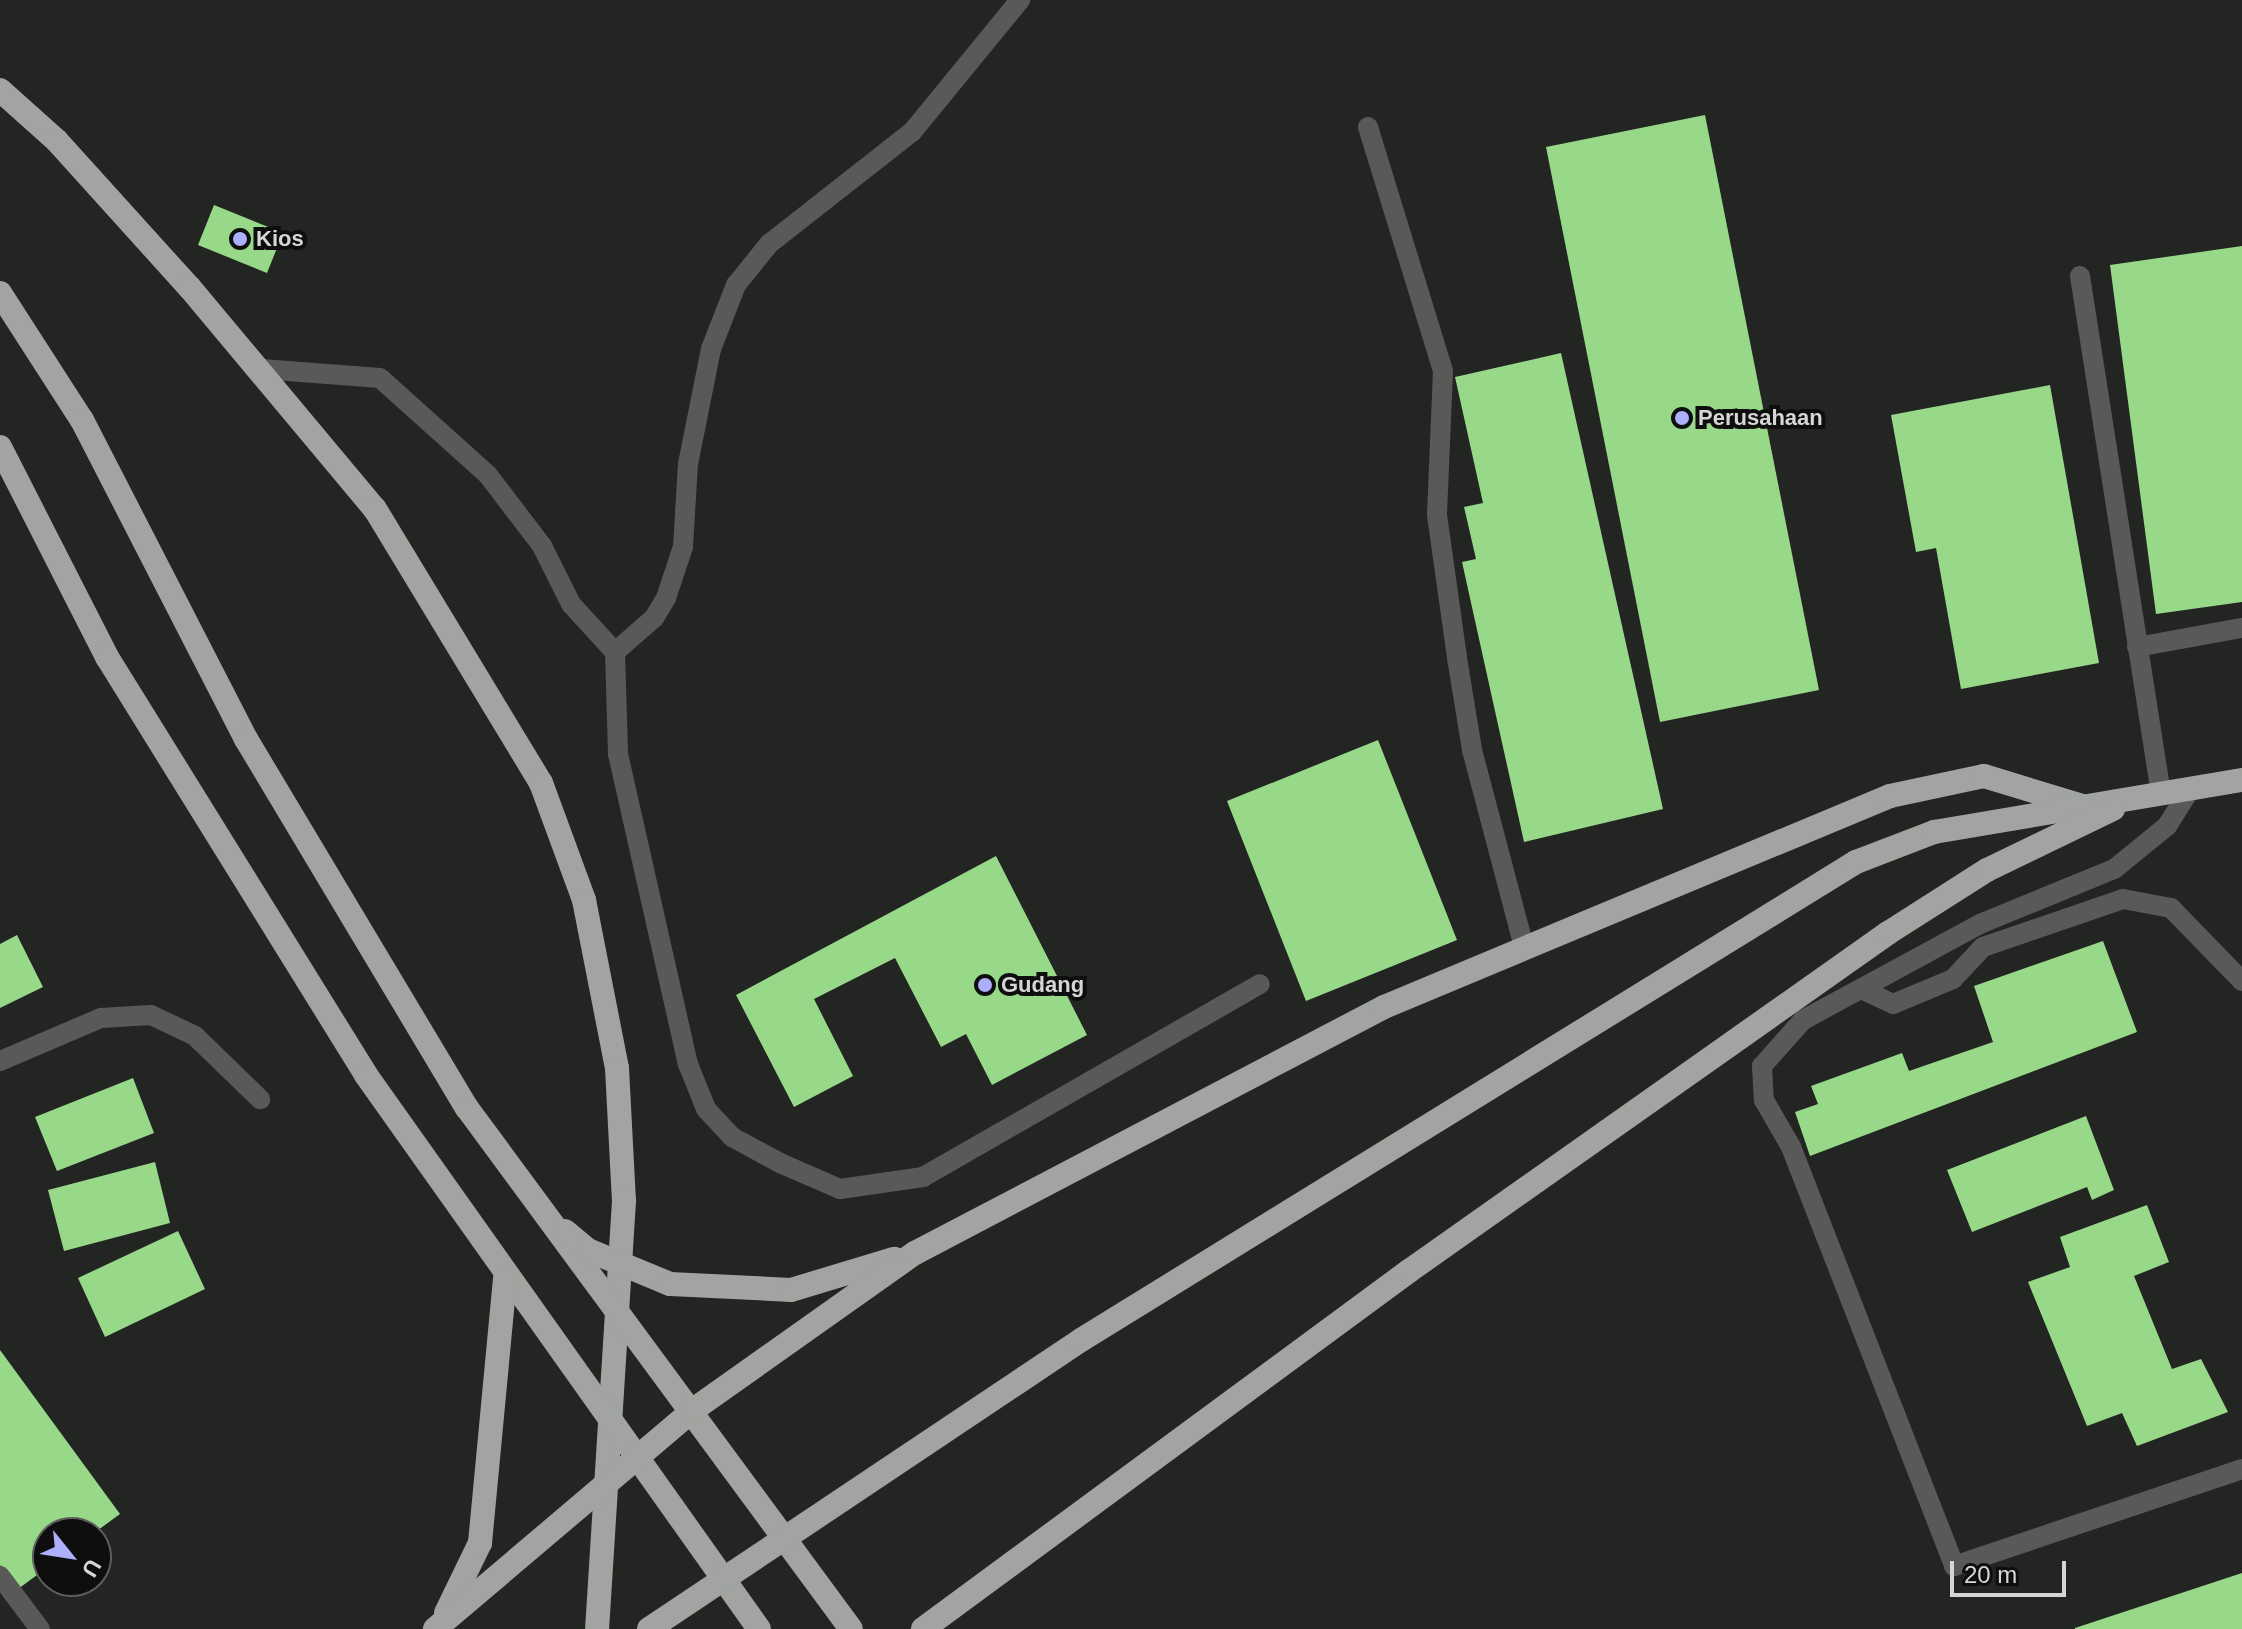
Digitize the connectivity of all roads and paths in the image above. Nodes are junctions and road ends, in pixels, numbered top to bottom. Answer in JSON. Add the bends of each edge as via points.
{"nodes":[{"id":1,"x":1020,"y":0,"type":"edge"},
{"id":2,"x":0,"y":90,"type":"edge"},
{"id":3,"x":1368,"y":127,"type":"dead end"},
{"id":4,"x":2080,"y":276,"type":"dead end"},
{"id":5,"x":0,"y":293,"type":"edge"},
{"id":6,"x":262,"y":369,"type":"junction"},
{"id":7,"x":0,"y":447,"type":"edge"},
{"id":8,"x":2242,"y":628,"type":"edge"},
{"id":9,"x":2137,"y":647,"type":"junction"},
{"id":10,"x":615,"y":652,"type":"junction"},
{"id":11,"x":2242,"y":780,"type":"edge"},
{"id":12,"x":2191,"y":788,"type":"junction"},
{"id":13,"x":2161,"y":794,"type":"junction"},
{"id":14,"x":2133,"y":800,"type":"junction"},
{"id":15,"x":2082,"y":806,"type":"junction"},
{"id":16,"x":1525,"y":950,"type":"junction"},
{"id":17,"x":2242,"y":981,"type":"edge"},
{"id":18,"x":1260,"y":984,"type":"dead end"},
{"id":19,"x":1861,"y":989,"type":"junction"},
{"id":20,"x":0,"y":1061,"type":"edge"},
{"id":21,"x":260,"y":1099,"type":"dead end"},
{"id":22,"x":534,"y":1205,"type":"junction"},
{"id":23,"x":915,"y":1253,"type":"junction"},
{"id":24,"x":505,"y":1279,"type":"junction"},
{"id":25,"x":693,"y":1410,"type":"junction"},
{"id":26,"x":637,"y":1459,"type":"junction"},
{"id":27,"x":2242,"y":1469,"type":"edge"},
{"id":28,"x":0,"y":1576,"type":"edge"},
{"id":29,"x":437,"y":1627,"type":"edge"},
{"id":30,"x":40,"y":1629,"type":"edge"},
{"id":31,"x":597,"y":1629,"type":"edge"},
{"id":32,"x":649,"y":1629,"type":"edge"},
{"id":33,"x":759,"y":1629,"type":"edge"},
{"id":34,"x":851,"y":1629,"type":"edge"},
{"id":35,"x":923,"y":1629,"type":"edge"}],
"edges":[{"from":1,"to":10,"type":"street","via":[[912,132],[769,244],[736,285],[711,349],[688,464],[683,547],[654,618]]},
{"from":2,"to":6,"type":"highway","via":[[57,141]]},
{"from":3,"to":16,"type":"street","via":[[1443,371],[1437,515],[1457,658],[1472,750]]},
{"from":4,"to":9,"type":"street"},
{"from":5,"to":22,"type":"highway","via":[[82,420],[246,739],[334,890]]},
{"from":6,"to":10,"type":"street","via":[[380,378],[488,475],[542,546],[571,604]]},
{"from":6,"to":31,"type":"highway","via":[[375,509],[541,783],[584,900],[617,1068],[624,1201]]},
{"from":7,"to":24,"type":"highway","via":[[123,684],[366,1075]]},
{"from":8,"to":9,"type":"street"},
{"from":9,"to":13,"type":"street"},
{"from":10,"to":18,"type":"street","via":[[618,754],[688,1064],[706,1109],[732,1137],[780,1163],[840,1189],[923,1177]]},
{"from":11,"to":12,"type":"highway"},
{"from":12,"to":13,"type":"highway"},
{"from":12,"to":19,"type":"street","via":[[2167,826],[2114,869],[1980,924]]},
{"from":13,"to":14,"type":"highway"},
{"from":14,"to":15,"type":"highway"},
{"from":14,"to":35,"type":"highway","via":[[1987,870],[1888,933],[1409,1271]]},
{"from":15,"to":16,"type":"highway","via":[[1984,776],[1890,796],[1597,913]]},
{"from":15,"to":32,"type":"highway","via":[[1934,832],[1856,862],[1095,1331]]},
{"from":16,"to":23,"type":"highway","via":[[1384,1007]]},
{"from":17,"to":19,"type":"street","via":[[2171,908],[2123,899],[1983,947],[1953,979],[1893,1004]]},
{"from":19,"to":27,"type":"street","via":[[1803,1020],[1762,1066],[1764,1100],[1791,1147],[1954,1566]]},
{"from":20,"to":21,"type":"street","via":[[101,1018],[151,1015],[195,1036]]},
{"from":22,"to":23,"type":"highway","via":[[588,1250],[670,1284],[791,1290]]},
{"from":22,"to":25,"type":"highway"},
{"from":23,"to":25,"type":"highway"},
{"from":24,"to":26,"type":"highway"},
{"from":24,"to":29,"type":"highway","via":[[480,1543]]},
{"from":25,"to":26,"type":"highway"},
{"from":25,"to":34,"type":"highway"},
{"from":26,"to":29,"type":"highway"},
{"from":26,"to":33,"type":"highway"},
{"from":28,"to":30,"type":"street"}]}
